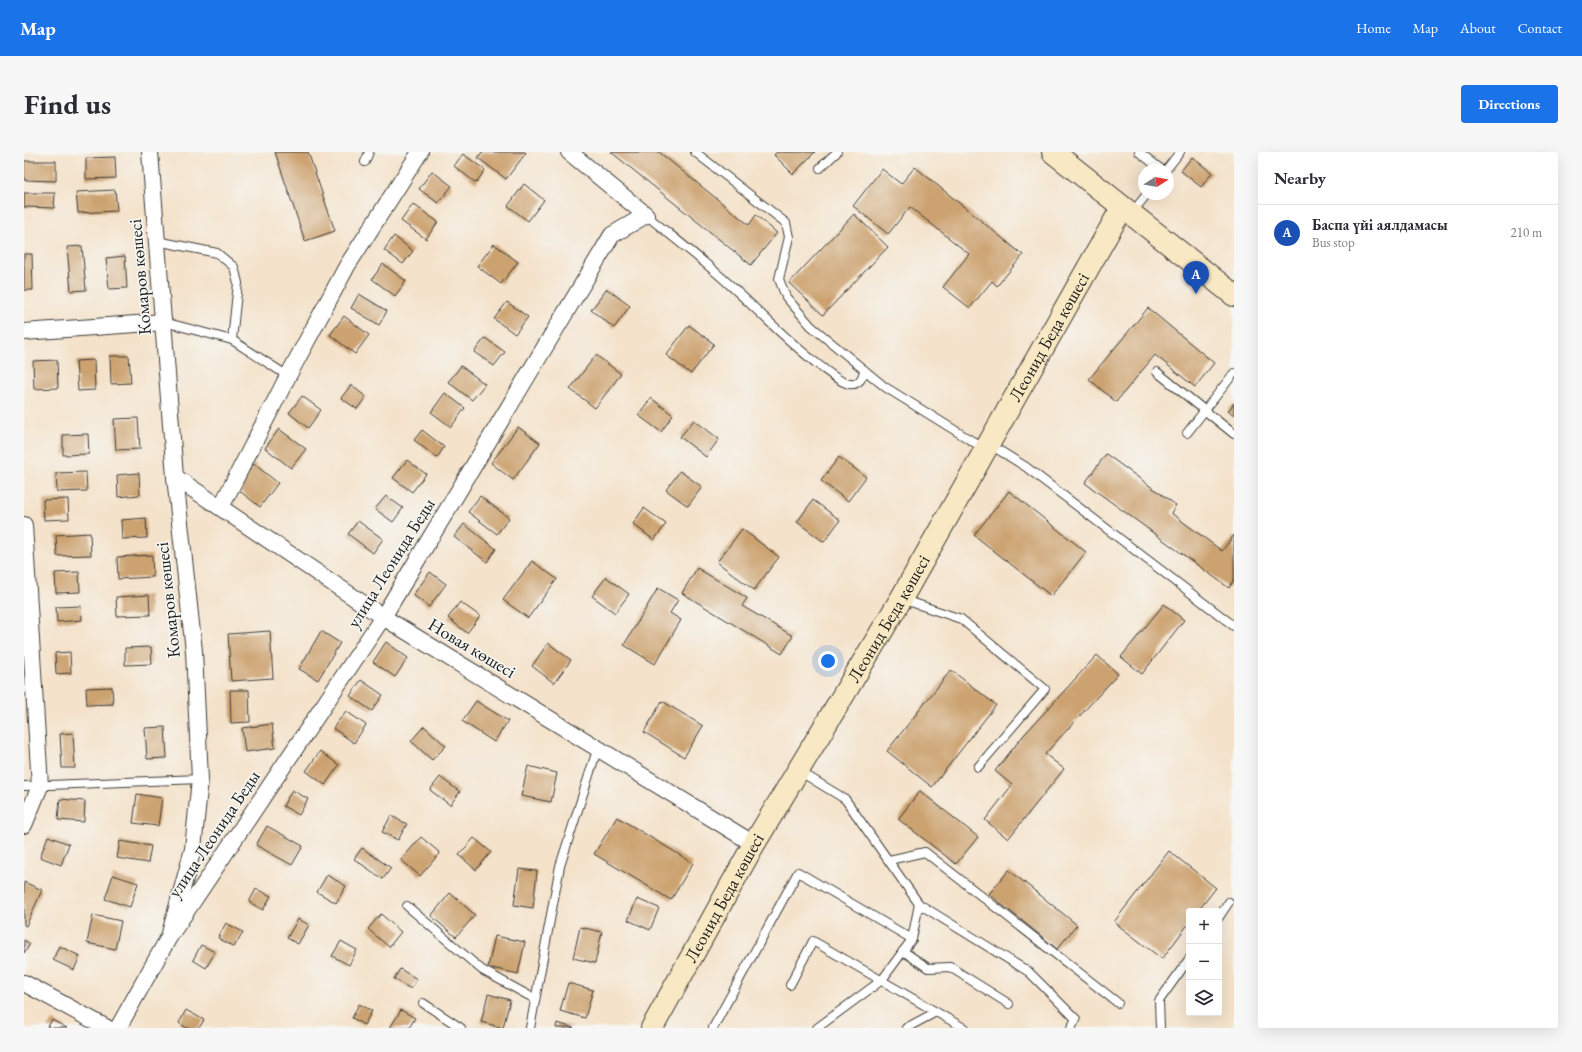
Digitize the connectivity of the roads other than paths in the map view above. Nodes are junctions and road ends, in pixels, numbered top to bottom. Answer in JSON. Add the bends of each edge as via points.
{"nodes":[{"id":1,"x":150,"y":152,"type":"edge"},
{"id":2,"x":369,"y":152,"type":"edge"},
{"id":3,"x":420,"y":152,"type":"edge"},
{"id":4,"x":569,"y":152,"type":"edge"},
{"id":5,"x":696,"y":152,"type":"edge"},
{"id":6,"x":837,"y":152,"type":"edge"},
{"id":7,"x":1053,"y":152,"type":"edge"},
{"id":8,"x":1139,"y":152,"type":"edge"},
{"id":9,"x":1180,"y":152,"type":"edge"},
{"id":10,"x":365,"y":162,"type":"dead end"},
{"id":11,"x":1154,"y":164,"type":"edge"},
{"id":12,"x":1171,"y":164,"type":"edge"},
{"id":13,"x":820,"y":168,"type":"dead end"},
{"id":14,"x":1140,"y":200,"type":"edge"},
{"id":15,"x":1126,"y":211,"type":"junction"},
{"id":16,"x":646,"y":215,"type":"junction"},
{"id":17,"x":157,"y":241,"type":"junction"},
{"id":18,"x":1234,"y":295,"type":"edge"},
{"id":19,"x":164,"y":322,"type":"junction"},
{"id":20,"x":24,"y":332,"type":"edge"},
{"id":21,"x":232,"y":340,"type":"junction"},
{"id":22,"x":864,"y":370,"type":"junction"},
{"id":23,"x":1157,"y":372,"type":"dead end"},
{"id":24,"x":1234,"y":373,"type":"edge"},
{"id":25,"x":288,"y":376,"type":"junction"},
{"id":26,"x":1204,"y":410,"type":"junction"},
{"id":27,"x":1187,"y":433,"type":"dead end"},
{"id":28,"x":1234,"y":434,"type":"edge"},
{"id":29,"x":987,"y":447,"type":"junction"},
{"id":30,"x":175,"y":477,"type":"junction"},
{"id":31,"x":222,"y":507,"type":"junction"},
{"id":32,"x":24,"y":525,"type":"edge"},
{"id":33,"x":901,"y":599,"type":"junction"},
{"id":34,"x":383,"y":617,"type":"junction"},
{"id":35,"x":1234,"y":626,"type":"edge"},
{"id":36,"x":598,"y":747,"type":"junction"},
{"id":37,"x":978,"y":767,"type":"dead end"},
{"id":38,"x":798,"y":771,"type":"junction"},
{"id":39,"x":200,"y":779,"type":"junction"},
{"id":40,"x":24,"y":786,"type":"edge"},
{"id":41,"x":40,"y":786,"type":"junction"},
{"id":42,"x":24,"y":825,"type":"edge"},
{"id":43,"x":754,"y":844,"type":"junction"},
{"id":44,"x":889,"y":860,"type":"junction"},
{"id":45,"x":1229,"y":902,"type":"dead end"},
{"id":46,"x":920,"y":904,"type":"junction"},
{"id":47,"x":407,"y":906,"type":"dead end"},
{"id":48,"x":1222,"y":912,"type":"edge"},
{"id":49,"x":169,"y":937,"type":"junction"},
{"id":50,"x":912,"y":939,"type":"junction"},
{"id":51,"x":903,"y":951,"type":"junction"},
{"id":52,"x":1186,"y":963,"type":"edge"},
{"id":53,"x":882,"y":980,"type":"junction"},
{"id":54,"x":24,"y":984,"type":"edge"},
{"id":55,"x":790,"y":985,"type":"dead end"},
{"id":56,"x":535,"y":999,"type":"junction"},
{"id":57,"x":423,"y":1003,"type":"dead end"},
{"id":58,"x":1118,"y":1003,"type":"dead end"},
{"id":59,"x":1010,"y":1004,"type":"dead end"},
{"id":60,"x":936,"y":1012,"type":"junction"},
{"id":61,"x":107,"y":1028,"type":"edge"},
{"id":62,"x":118,"y":1028,"type":"edge"},
{"id":63,"x":461,"y":1028,"type":"edge"},
{"id":64,"x":530,"y":1028,"type":"edge"},
{"id":65,"x":652,"y":1028,"type":"edge"},
{"id":66,"x":713,"y":1028,"type":"edge"},
{"id":67,"x":817,"y":1028,"type":"edge"},
{"id":68,"x":906,"y":1028,"type":"edge"},
{"id":69,"x":964,"y":1028,"type":"edge"},
{"id":70,"x":1071,"y":1028,"type":"edge"},
{"id":71,"x":1160,"y":1028,"type":"edge"}],
"edges":[{"from":1,"to":17,"type":"street","name":"Комаров көшесі"},
{"from":2,"to":10,"type":"lane"},
{"from":3,"to":25,"type":"street","via":[[347,266]]},
{"from":4,"to":16,"type":"street"},
{"from":5,"to":22,"type":"lane","via":[[786,223],[789,237],[779,279],[786,297],[811,326]]},
{"from":6,"to":13,"type":"lane"},
{"from":7,"to":15,"type":"street"},
{"from":8,"to":11,"type":"lane"},
{"from":9,"to":12,"type":"lane"},
{"from":14,"to":15,"type":"lane"},
{"from":15,"to":18,"type":"street"},
{"from":15,"to":29,"type":"street","name":"Леонид Беда көшесі"},
{"from":16,"to":22,"type":"lane","via":[[729,284],[799,350],[828,372],[846,383],[855,384],[861,381]]},
{"from":16,"to":34,"type":"street","name":"улица Леонида Беды","via":[[612,235]]},
{"from":17,"to":19,"type":"street","name":"Комаров көшесі"},
{"from":17,"to":21,"type":"lane","via":[[217,253],[234,266],[238,283]]},
{"from":19,"to":20,"type":"street"},
{"from":19,"to":21,"type":"lane"},
{"from":19,"to":30,"type":"street","name":"Комаров көшесі"},
{"from":21,"to":25,"type":"lane"},
{"from":22,"to":29,"type":"lane","via":[[885,387]]},
{"from":23,"to":26,"type":"lane"},
{"from":24,"to":26,"type":"lane"},
{"from":25,"to":31,"type":"street"},
{"from":26,"to":27,"type":"lane"},
{"from":26,"to":28,"type":"lane"},
{"from":29,"to":33,"type":"street","name":"Леонид Беда көшесі"},
{"from":29,"to":35,"type":"lane","via":[[1026,467]]},
{"from":30,"to":31,"type":"street","name":"Новая көшесі"},
{"from":30,"to":39,"type":"street","name":"Комаров көшесі","via":[[194,651]]},
{"from":31,"to":34,"type":"street","name":"Новая көшесі"},
{"from":32,"to":41,"type":"street"},
{"from":33,"to":37,"type":"lane","via":[[961,619],[1045,689]]},
{"from":33,"to":38,"type":"street","name":"Леонид Беда көшесі"},
{"from":34,"to":36,"type":"street","name":"Новая көшесі"},
{"from":34,"to":49,"type":"street","name":"улица Леонида Беды"},
{"from":36,"to":43,"type":"street","name":"Новая көшесі"},
{"from":36,"to":56,"type":"lane","via":[[560,866]]},
{"from":38,"to":43,"type":"street","name":"Леонид Беда көшесі"},
{"from":38,"to":44,"type":"lane","via":[[845,798]]},
{"from":39,"to":41,"type":"lane"},
{"from":39,"to":49,"type":"street","name":"Комаров көшесі","via":[[193,850]]},
{"from":40,"to":41,"type":"lane"},
{"from":41,"to":42,"type":"street"},
{"from":43,"to":65,"type":"street","name":"Леонид Беда көшесі"},
{"from":44,"to":46,"type":"lane"},
{"from":44,"to":58,"type":"lane","via":[[925,852]]},
{"from":45,"to":48,"type":"lane"},
{"from":46,"to":50,"type":"lane"},
{"from":46,"to":70,"type":"lane","via":[[1029,972],[1076,1019]]},
{"from":47,"to":56,"type":"lane","via":[[482,970]]},
{"from":49,"to":62,"type":"street","name":"Комаров көшесі"},
{"from":50,"to":51,"type":"lane"},
{"from":50,"to":66,"type":"lane","via":[[798,872]]},
{"from":51,"to":53,"type":"lane"},
{"from":51,"to":59,"type":"lane","via":[[928,968],[950,966]]},
{"from":52,"to":71,"type":"lane","via":[[1159,1001]]},
{"from":53,"to":55,"type":"lane","via":[[813,941]]},
{"from":53,"to":60,"type":"lane"},
{"from":53,"to":67,"type":"lane"},
{"from":54,"to":61,"type":"street"},
{"from":56,"to":64,"type":"lane"},
{"from":57,"to":63,"type":"lane"},
{"from":60,"to":68,"type":"lane"},
{"from":60,"to":69,"type":"lane"}]}
